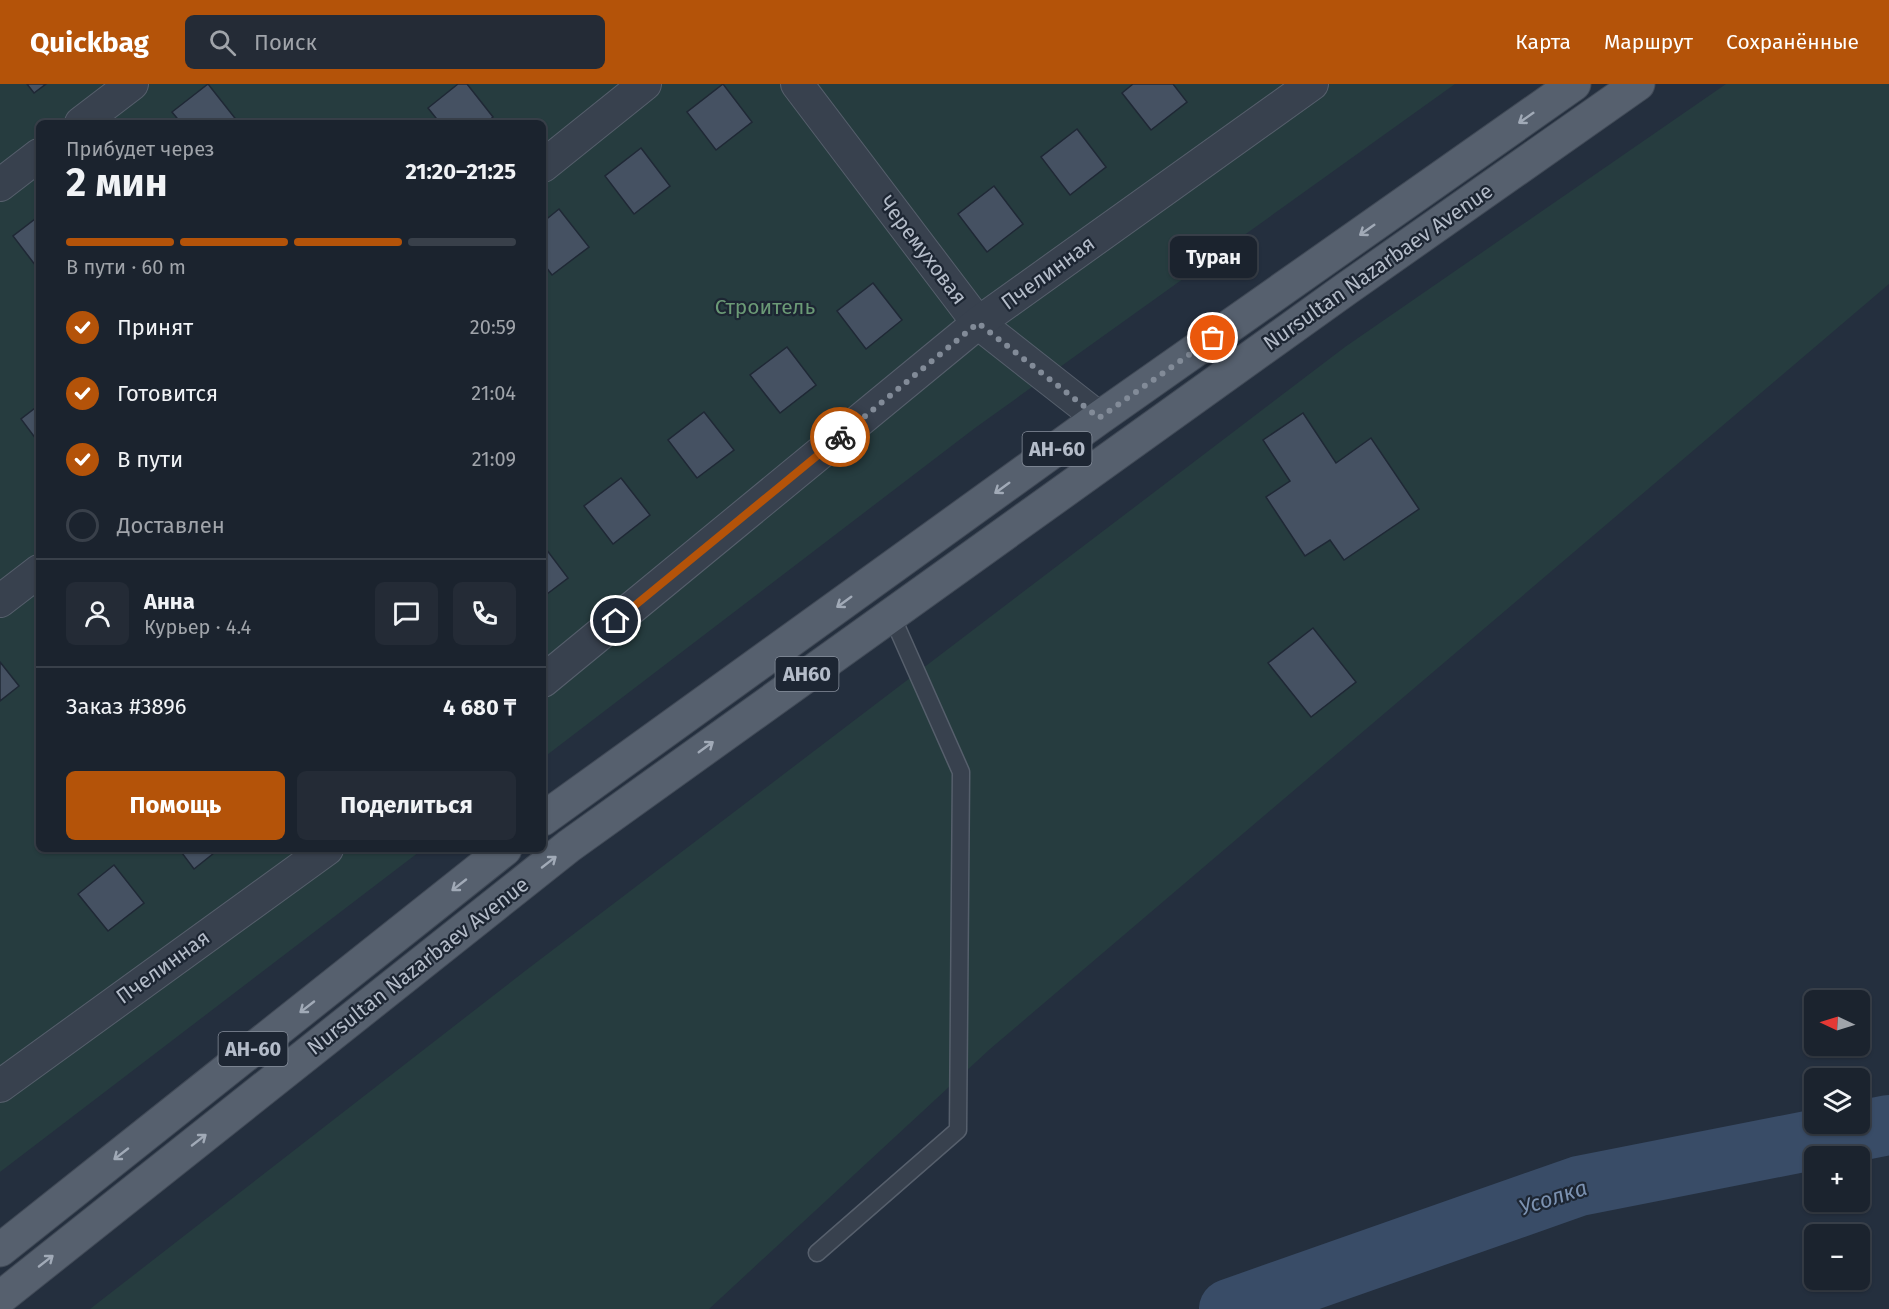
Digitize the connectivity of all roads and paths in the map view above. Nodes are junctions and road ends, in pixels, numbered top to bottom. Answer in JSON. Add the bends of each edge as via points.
{"nodes":[{"id":1,"x":132,"y":84,"type":"edge"},
{"id":2,"x":645,"y":84,"type":"edge"},
{"id":3,"x":796,"y":84,"type":"edge"},
{"id":4,"x":1312,"y":84,"type":"edge"},
{"id":5,"x":1574,"y":84,"type":"edge"},
{"id":6,"x":1638,"y":84,"type":"edge"},
{"id":7,"x":85,"y":120,"type":"edge"},
{"id":8,"x":36,"y":157,"type":"edge"},
{"id":9,"x":546,"y":164,"type":"edge"},
{"id":10,"x":0,"y":185,"type":"edge"},
{"id":11,"x":978,"y":323,"type":"junction"},
{"id":12,"x":1099,"y":418,"type":"junction"},
{"id":13,"x":36,"y":573,"type":"edge"},
{"id":14,"x":0,"y":601,"type":"edge"},
{"id":15,"x":891,"y":614,"type":"junction"},
{"id":16,"x":546,"y":679,"type":"edge"},
{"id":17,"x":546,"y":817,"type":"edge"},
{"id":18,"x":323,"y":852,"type":"edge"},
{"id":19,"x":501,"y":852,"type":"edge"},
{"id":20,"x":0,"y":1086,"type":"edge"},
{"id":21,"x":0,"y":1250,"type":"edge"},
{"id":22,"x":817,"y":1253,"type":"dead end"},
{"id":23,"x":0,"y":1298,"type":"edge"}],
"edges":[{"from":1,"to":7,"type":"street"},
{"from":2,"to":9,"type":"street"},
{"from":3,"to":11,"type":"street","name":"Черемуховая"},
{"from":4,"to":11,"type":"street","name":"Пчелинная"},
{"from":5,"to":12,"type":"main road","name":"Nursultan Nazarbaev Avenue","number":"АН-60","one_way":true},
{"from":6,"to":15,"type":"main road","name":"Nursultan Nazarbaev Avenue","number":"АН60"},
{"from":8,"to":10,"type":"street"},
{"from":11,"to":12,"type":"street","name":"Черемуховая"},
{"from":11,"to":16,"type":"street","name":"Пчелинная"},
{"from":12,"to":17,"type":"main road","name":"Nursultan Nazarbaev Avenue","number":"АН-60","one_way":true},
{"from":13,"to":14,"type":"street"},
{"from":15,"to":22,"type":"lane","via":[[961,772],[958,1130]]},
{"from":23,"to":15,"type":"main road","name":"Nursultan Nazarbaev Avenue","number":"АН60","one_way":true,"via":[[569,846]]},
{"from":18,"to":20,"type":"street","name":"Пчелинная"},
{"from":19,"to":21,"type":"main road","name":"Nursultan Nazarbaev Avenue","number":"АН-60","one_way":true}]}
